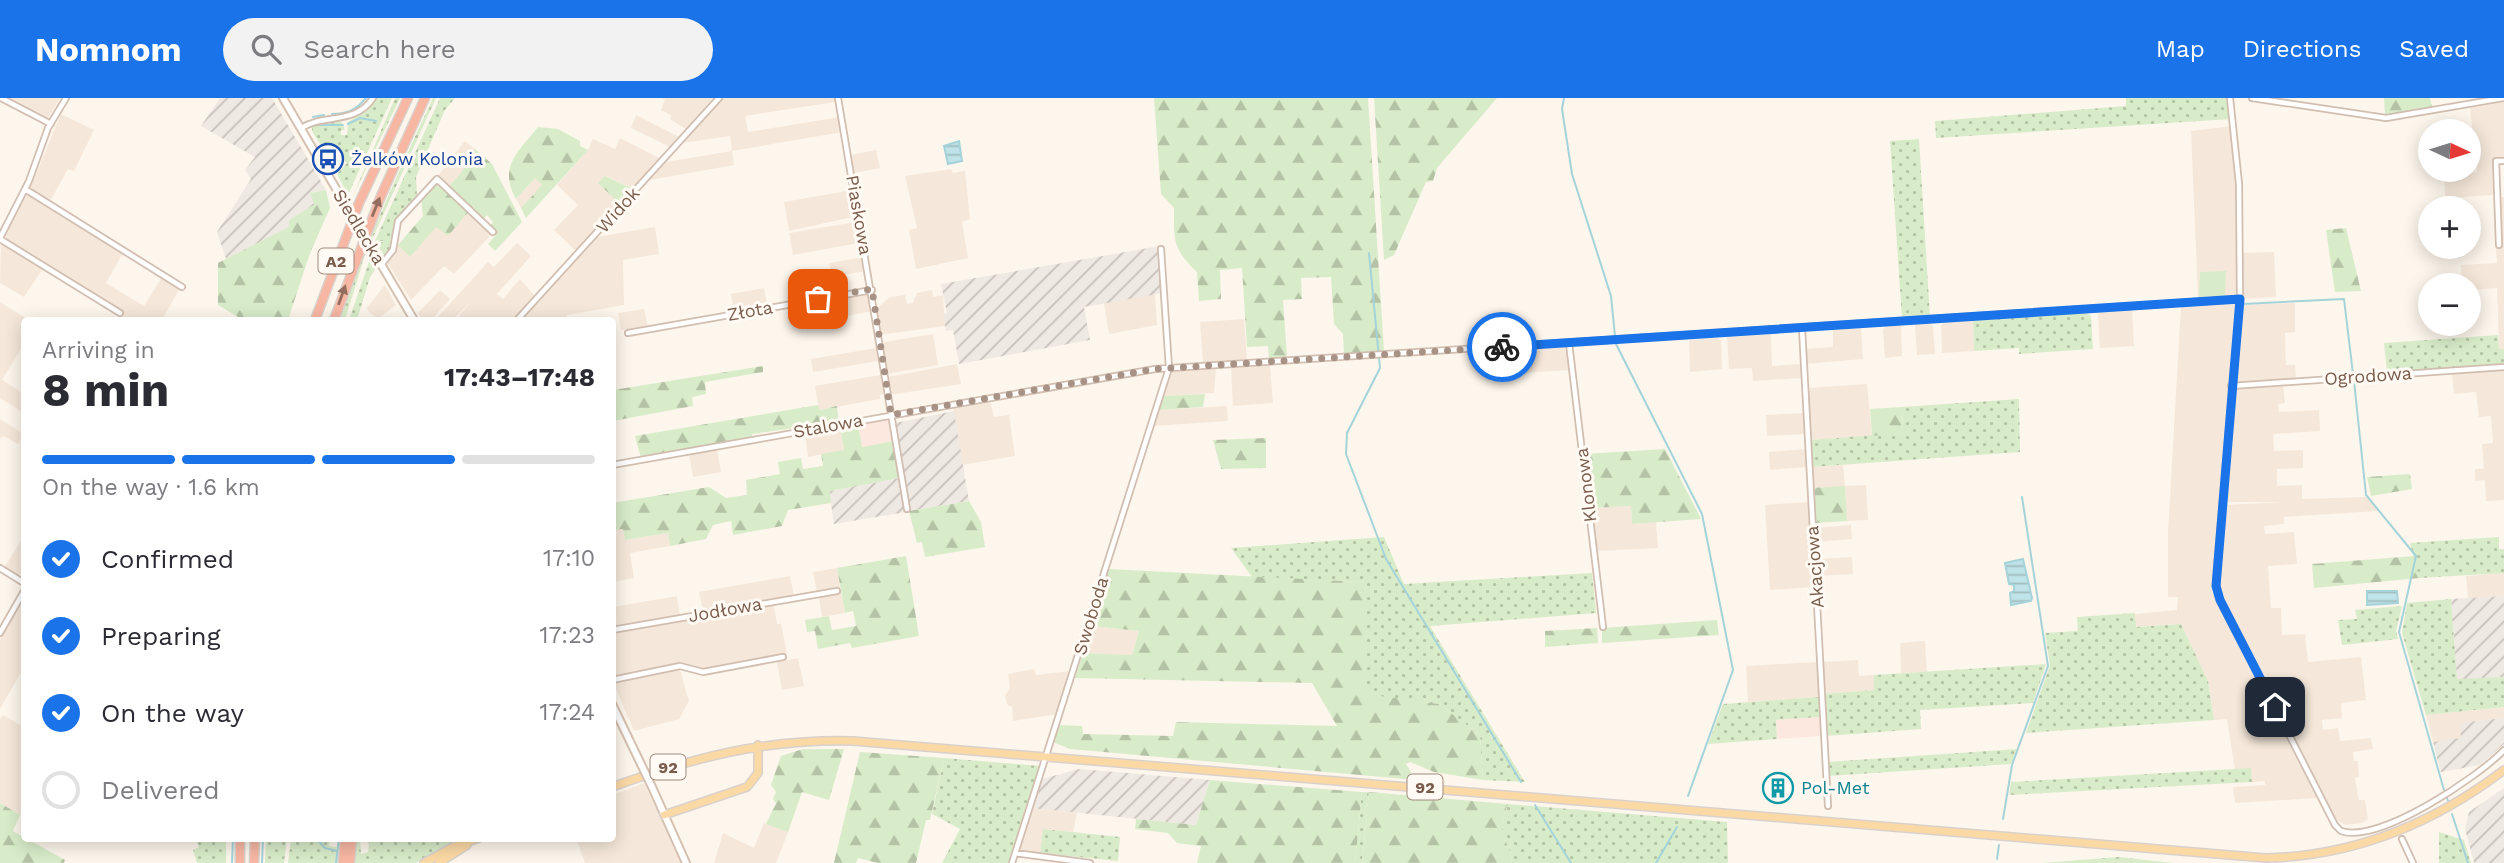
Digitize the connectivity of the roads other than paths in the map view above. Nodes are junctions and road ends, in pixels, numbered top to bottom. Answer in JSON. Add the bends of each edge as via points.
{"nodes":[{"id":1,"x":1,"y":98,"type":"edge"},
{"id":2,"x":66,"y":98,"type":"edge"},
{"id":3,"x":283,"y":98,"type":"edge"},
{"id":4,"x":373,"y":98,"type":"edge"},
{"id":5,"x":408,"y":98,"type":"edge"},
{"id":6,"x":425,"y":98,"type":"edge"},
{"id":7,"x":719,"y":98,"type":"edge"},
{"id":8,"x":838,"y":98,"type":"edge"},
{"id":9,"x":2230,"y":98,"type":"edge"},
{"id":10,"x":2252,"y":98,"type":"edge"},
{"id":11,"x":2503,"y":98,"type":"edge"},
{"id":12,"x":2302,"y":101,"type":"edge"},
{"id":13,"x":51,"y":124,"type":"junction"},
{"id":14,"x":300,"y":128,"type":"junction"},
{"id":15,"x":2504,"y":160,"type":"edge"},
{"id":16,"x":25,"y":189,"type":"junction"},
{"id":17,"x":493,"y":232,"type":"dead end"},
{"id":18,"x":0,"y":238,"type":"edge"},
{"id":19,"x":2498,"y":245,"type":"dead end"},
{"id":20,"x":1161,"y":249,"type":"dead end"},
{"id":21,"x":381,"y":265,"type":"junction"},
{"id":22,"x":182,"y":288,"type":"dead end"},
{"id":23,"x":872,"y":289,"type":"junction"},
{"id":24,"x":2240,"y":299,"type":"junction"},
{"id":25,"x":120,"y":313,"type":"dead end"},
{"id":26,"x":316,"y":317,"type":"edge"},
{"id":27,"x":335,"y":317,"type":"edge"},
{"id":28,"x":412,"y":317,"type":"edge"},
{"id":29,"x":520,"y":317,"type":"edge"},
{"id":30,"x":1802,"y":328,"type":"junction"},
{"id":31,"x":628,"y":333,"type":"dead end"},
{"id":32,"x":1569,"y":343,"type":"junction"},
{"id":33,"x":2504,"y":367,"type":"edge"},
{"id":34,"x":1169,"y":368,"type":"junction"},
{"id":35,"x":2231,"y":386,"type":"junction"},
{"id":36,"x":891,"y":415,"type":"junction"},
{"id":37,"x":616,"y":464,"type":"edge"},
{"id":38,"x":907,"y":509,"type":"dead end"},
{"id":39,"x":0,"y":568,"type":"edge"},
{"id":40,"x":21,"y":581,"type":"edge"},
{"id":41,"x":837,"y":591,"type":"dead end"},
{"id":42,"x":21,"y":596,"type":"edge"},
{"id":43,"x":1603,"y":627,"type":"dead end"},
{"id":44,"x":616,"y":629,"type":"edge"},
{"id":45,"x":0,"y":633,"type":"edge"},
{"id":46,"x":783,"y":657,"type":"dead end"},
{"id":47,"x":616,"y":679,"type":"edge"},
{"id":48,"x":616,"y":712,"type":"edge"},
{"id":49,"x":758,"y":745,"type":"junction"},
{"id":50,"x":2504,"y":750,"type":"edge"},
{"id":51,"x":1047,"y":757,"type":"junction"},
{"id":52,"x":2504,"y":769,"type":"edge"},
{"id":53,"x":616,"y":786,"type":"edge"},
{"id":54,"x":1828,"y":806,"type":"dead end"},
{"id":55,"x":664,"y":815,"type":"junction"},
{"id":56,"x":2402,"y":839,"type":"dead end"},
{"id":57,"x":240,"y":842,"type":"edge"},
{"id":58,"x":255,"y":842,"type":"edge"},
{"id":59,"x":345,"y":842,"type":"edge"},
{"id":60,"x":352,"y":842,"type":"edge"},
{"id":61,"x":470,"y":842,"type":"edge"},
{"id":62,"x":471,"y":842,"type":"edge"},
{"id":63,"x":1015,"y":853,"type":"junction"},
{"id":64,"x":240,"y":863,"type":"edge"},
{"id":65,"x":254,"y":863,"type":"edge"},
{"id":66,"x":343,"y":863,"type":"edge"},
{"id":67,"x":350,"y":863,"type":"edge"},
{"id":68,"x":424,"y":863,"type":"edge"},
{"id":69,"x":439,"y":863,"type":"edge"},
{"id":70,"x":686,"y":863,"type":"edge"},
{"id":71,"x":1012,"y":863,"type":"edge"},
{"id":72,"x":1090,"y":863,"type":"edge"},
{"id":73,"x":2413,"y":863,"type":"edge"}],
"edges":[{"from":1,"to":13,"type":"street"},
{"from":2,"to":13,"type":"street"},
{"from":3,"to":14,"type":"main road","name":"Siedlecka"},
{"from":4,"to":14,"type":"street","via":[[356,115]]},
{"from":5,"to":26,"type":"highway","number":"A2","via":[[359,204]]},
{"from":27,"to":6,"type":"highway","number":"A2","one_way":true,"via":[[381,196]]},
{"from":7,"to":29,"type":"street","name":"Widok"},
{"from":8,"to":23,"type":"street","name":"Piaskowa"},
{"from":9,"to":24,"type":"street","via":[[2239,184]]},
{"from":10,"to":12,"type":"street"},
{"from":11,"to":12,"type":"street","via":[[2386,118]]},
{"from":13,"to":16,"type":"street"},
{"from":14,"to":21,"type":"main road","name":"Siedlecka","bridge":true},
{"from":15,"to":19,"type":"street","via":[[2496,161]]},
{"from":16,"to":18,"type":"street"},
{"from":16,"to":22,"type":"street"},
{"from":17,"to":21,"type":"street","via":[[437,179],[398,221],[393,250]]},
{"from":18,"to":25,"type":"street"},
{"from":20,"to":34,"type":"street"},
{"from":21,"to":28,"type":"main road","name":"Siedlecka"},
{"from":23,"to":31,"type":"street","name":"Złota"},
{"from":23,"to":36,"type":"street","name":"Piaskowa"},
{"from":24,"to":30,"type":"street","name":"Stalowa"},
{"from":24,"to":35,"type":"street"},
{"from":30,"to":32,"type":"street","name":"Stalowa"},
{"from":30,"to":54,"type":"street","name":"Akacjowa"},
{"from":32,"to":34,"type":"street","name":"Stalowa"},
{"from":32,"to":43,"type":"street","name":"Klonowa"},
{"from":33,"to":35,"type":"street","name":"Ogrodowa"},
{"from":34,"to":36,"type":"street","name":"Stalowa"},
{"from":34,"to":51,"type":"street","name":"Swoboda"},
{"from":35,"to":50,"type":"street","via":[[2218,595],[2335,825],[2346,833],[2377,828],[2424,807],[2477,774]]},
{"from":36,"to":37,"type":"street","name":"Stalowa"},
{"from":36,"to":38,"type":"street","name":"Piaskowa"},
{"from":39,"to":40,"type":"street"},
{"from":41,"to":44,"type":"street","name":"Jodłowa"},
{"from":42,"to":45,"type":"street"},
{"from":46,"to":47,"type":"street","via":[[702,672],[681,666]]},
{"from":48,"to":55,"type":"main road","bridge":true},
{"from":49,"to":51,"type":"main road","number":"92","via":[[853,741]]},
{"from":49,"to":53,"type":"main road","number":"92","via":[[701,757]]},
{"from":49,"to":55,"type":"main road","via":[[758,773],[747,787]]},
{"from":51,"to":52,"type":"main road","number":"92","via":[[2257,858],[2306,855],[2386,837],[2444,810]]},
{"from":51,"to":63,"type":"street","name":"Swoboda"},
{"from":55,"to":70,"type":"main road"},
{"from":56,"to":73,"type":"street"},
{"from":57,"to":64,"type":"highway"},
{"from":58,"to":65,"type":"highway"},
{"from":59,"to":66,"type":"highway"},
{"from":60,"to":67,"type":"highway"},
{"from":61,"to":68,"type":"main road"},
{"from":62,"to":69,"type":"main road"},
{"from":63,"to":71,"type":"street","name":"Swoboda"},
{"from":63,"to":72,"type":"street"}]}
